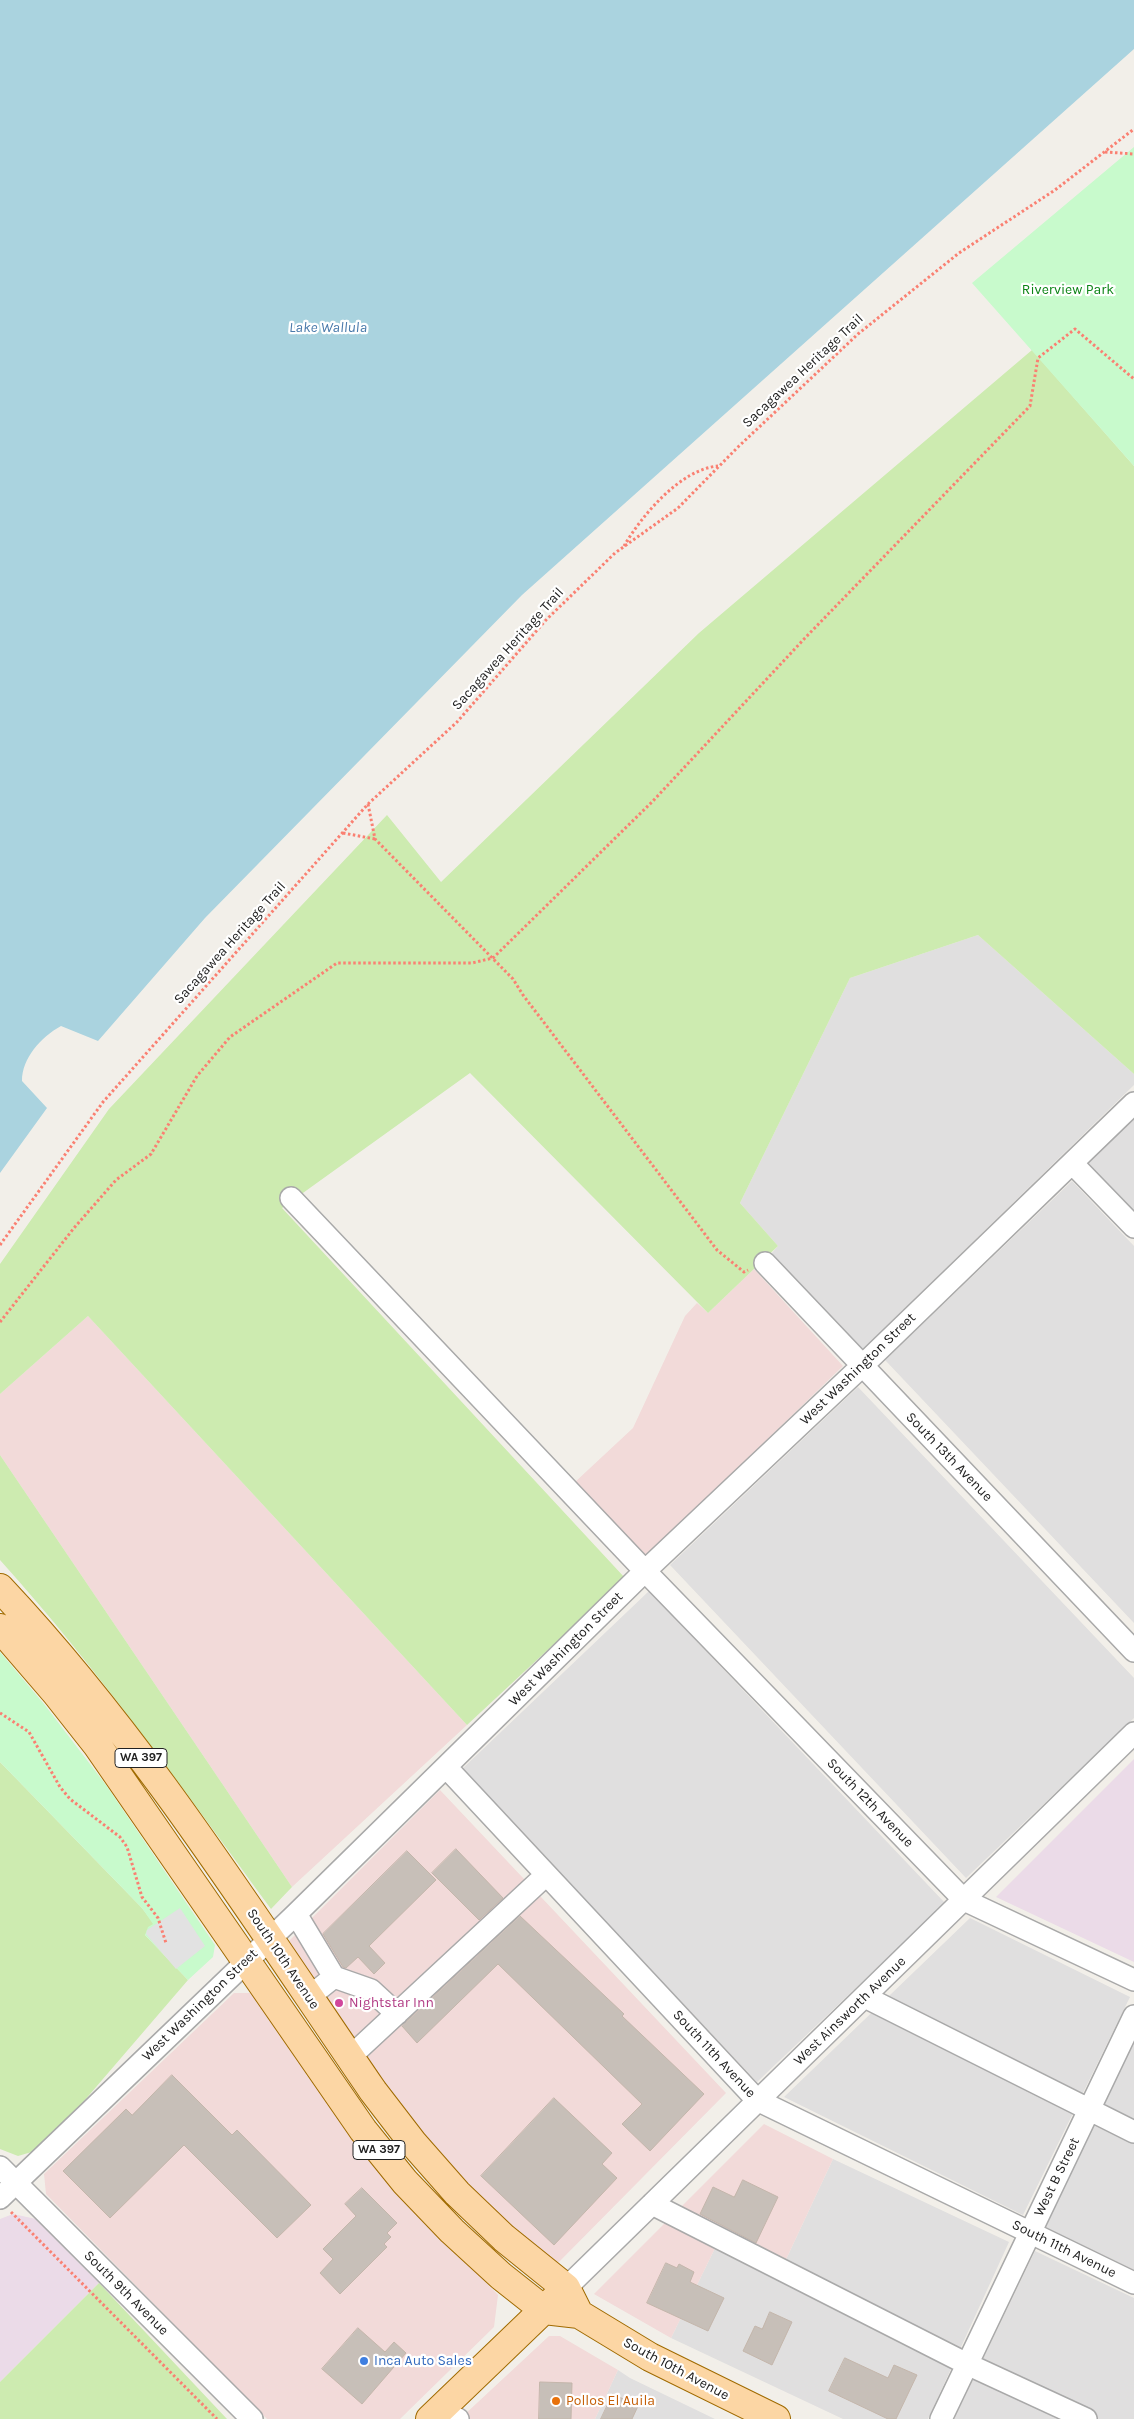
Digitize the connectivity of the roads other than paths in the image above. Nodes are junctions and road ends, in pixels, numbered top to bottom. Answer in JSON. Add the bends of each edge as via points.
{"nodes":[{"id":1,"x":1134,"y":1103,"type":"edge"},
{"id":2,"x":1072,"y":1163,"type":"junction"},
{"id":3,"x":291,"y":1198,"type":"dead end"},
{"id":4,"x":1134,"y":1227,"type":"edge"},
{"id":5,"x":765,"y":1263,"type":"road end"},
{"id":6,"x":862,"y":1366,"type":"junction"},
{"id":7,"x":645,"y":1571,"type":"junction"},
{"id":8,"x":0,"y":1588,"type":"edge"},
{"id":9,"x":0,"y":1628,"type":"edge"},
{"id":10,"x":1134,"y":1651,"type":"edge"},
{"id":11,"x":1134,"y":1733,"type":"edge"},
{"id":12,"x":446,"y":1767,"type":"junction"},
{"id":13,"x":546,"y":1875,"type":"junction"},
{"id":14,"x":964,"y":1900,"type":"junction"},
{"id":15,"x":296,"y":1914,"type":"junction"},
{"id":16,"x":269,"y":1938,"type":"junction"},
{"id":17,"x":247,"y":1960,"type":"junction"},
{"id":18,"x":334,"y":1977,"type":"junction"},
{"id":19,"x":1134,"y":1980,"type":"edge"},
{"id":20,"x":309,"y":1997,"type":"junction"},
{"id":21,"x":865,"y":1997,"type":"junction"},
{"id":22,"x":397,"y":2014,"type":"junction"},
{"id":23,"x":1134,"y":2016,"type":"edge"},
{"id":24,"x":350,"y":2057,"type":"junction"},
{"id":25,"x":757,"y":2100,"type":"junction"},
{"id":26,"x":1089,"y":2110,"type":"junction"},
{"id":27,"x":1134,"y":2132,"type":"edge"},
{"id":28,"x":0,"y":2167,"type":"edge"},
{"id":29,"x":16,"y":2183,"type":"junction"},
{"id":30,"x":4,"y":2203,"type":"edge"},
{"id":31,"x":652,"y":2204,"type":"junction"},
{"id":32,"x":1030,"y":2233,"type":"junction"},
{"id":33,"x":1134,"y":2283,"type":"edge"},
{"id":34,"x":566,"y":2288,"type":"junction"},
{"id":35,"x":544,"y":2310,"type":"junction"},
{"id":36,"x":579,"y":2314,"type":"junction"},
{"id":37,"x":967,"y":2364,"type":"junction"},
{"id":38,"x":442,"y":2416,"type":"edge"},
{"id":39,"x":252,"y":2419,"type":"edge"},
{"id":40,"x":776,"y":2419,"type":"edge"},
{"id":41,"x":941,"y":2419,"type":"edge"},
{"id":42,"x":1086,"y":2419,"type":"edge"}],
"edges":[{"from":1,"to":2,"type":"street","name":"West Washington Street"},
{"from":2,"to":4,"type":"street"},
{"from":2,"to":6,"type":"street","name":"West Washington Street"},
{"from":3,"to":7,"type":"street","name":"South 12th Avenue"},
{"from":5,"to":6,"type":"street","name":"South 13th Avenue"},
{"from":6,"to":7,"type":"street","name":"West Washington Street"},
{"from":6,"to":10,"type":"street","name":"South 13th Avenue"},
{"from":7,"to":12,"type":"street","name":"West Washington Street"},
{"from":7,"to":14,"type":"street","name":"South 12th Avenue"},
{"from":8,"to":16,"type":"main road","name":"South 10th Avenue","number":"WA 397","via":[[76,1674],[127,1739]]},
{"from":9,"to":17,"type":"main road","number":"WA 397","via":[[102,1752]]},
{"from":11,"to":14,"type":"street","name":"West Ainsworth Avenue"},
{"from":12,"to":13,"type":"street","name":"South 11th Avenue"},
{"from":12,"to":15,"type":"street","name":"West Washington Street"},
{"from":13,"to":22,"type":"street"},
{"from":13,"to":25,"type":"street","name":"South 11th Avenue"},
{"from":14,"to":19,"type":"street","name":"South 12th Avenue"},
{"from":14,"to":21,"type":"street","name":"West Ainsworth Avenue"},
{"from":15,"to":16,"type":"street","name":"West Washington Street"},
{"from":15,"to":18,"type":"street"},
{"from":16,"to":17,"type":"street","name":"West Washington Street"},
{"from":16,"to":20,"type":"main road","name":"South 10th Avenue","number":"WA 397"},
{"from":17,"to":29,"type":"street","name":"West Washington Street"},
{"from":17,"to":35,"type":"main road","number":"WA 397","via":[[358,2122],[395,2169],[476,2254]]},
{"from":18,"to":20,"type":"street"},
{"from":18,"to":22,"type":"street","via":[[371,1990]]},
{"from":20,"to":24,"type":"main road","name":"South 10th Avenue","number":"WA 397"},
{"from":21,"to":25,"type":"street","name":"West Ainsworth Avenue"},
{"from":21,"to":26,"type":"street"},
{"from":22,"to":24,"type":"street"},
{"from":23,"to":26,"type":"street","name":"West B Street"},
{"from":24,"to":34,"type":"main road","name":"South 10th Avenue","number":"WA 397","via":[[433,2168],[504,2238]]},
{"from":25,"to":31,"type":"street","name":"West Ainsworth Avenue"},
{"from":25,"to":32,"type":"street","name":"South 11th Avenue"},
{"from":26,"to":27,"type":"street"},
{"from":26,"to":32,"type":"street","name":"West B Street"},
{"from":28,"to":29,"type":"street","name":"South 9th Avenue"},
{"from":29,"to":30,"type":"street","name":"West Washington Street"},
{"from":29,"to":39,"type":"street","name":"South 9th Avenue"},
{"from":31,"to":34,"type":"street","name":"West Ainsworth Avenue"},
{"from":31,"to":37,"type":"street"},
{"from":32,"to":33,"type":"street","name":"South 11th Avenue"},
{"from":32,"to":37,"type":"street","name":"West B Street"},
{"from":34,"to":35,"type":"main road"},
{"from":34,"to":36,"type":"main road","name":"South 10th Avenue"},
{"from":35,"to":36,"type":"main road","name":"South 10th Avenue"},
{"from":35,"to":38,"type":"main road"},
{"from":36,"to":40,"type":"main road","name":"South 10th Avenue","via":[[650,2357]]},
{"from":37,"to":41,"type":"street","name":"West B Street"},
{"from":37,"to":42,"type":"street"}]}
